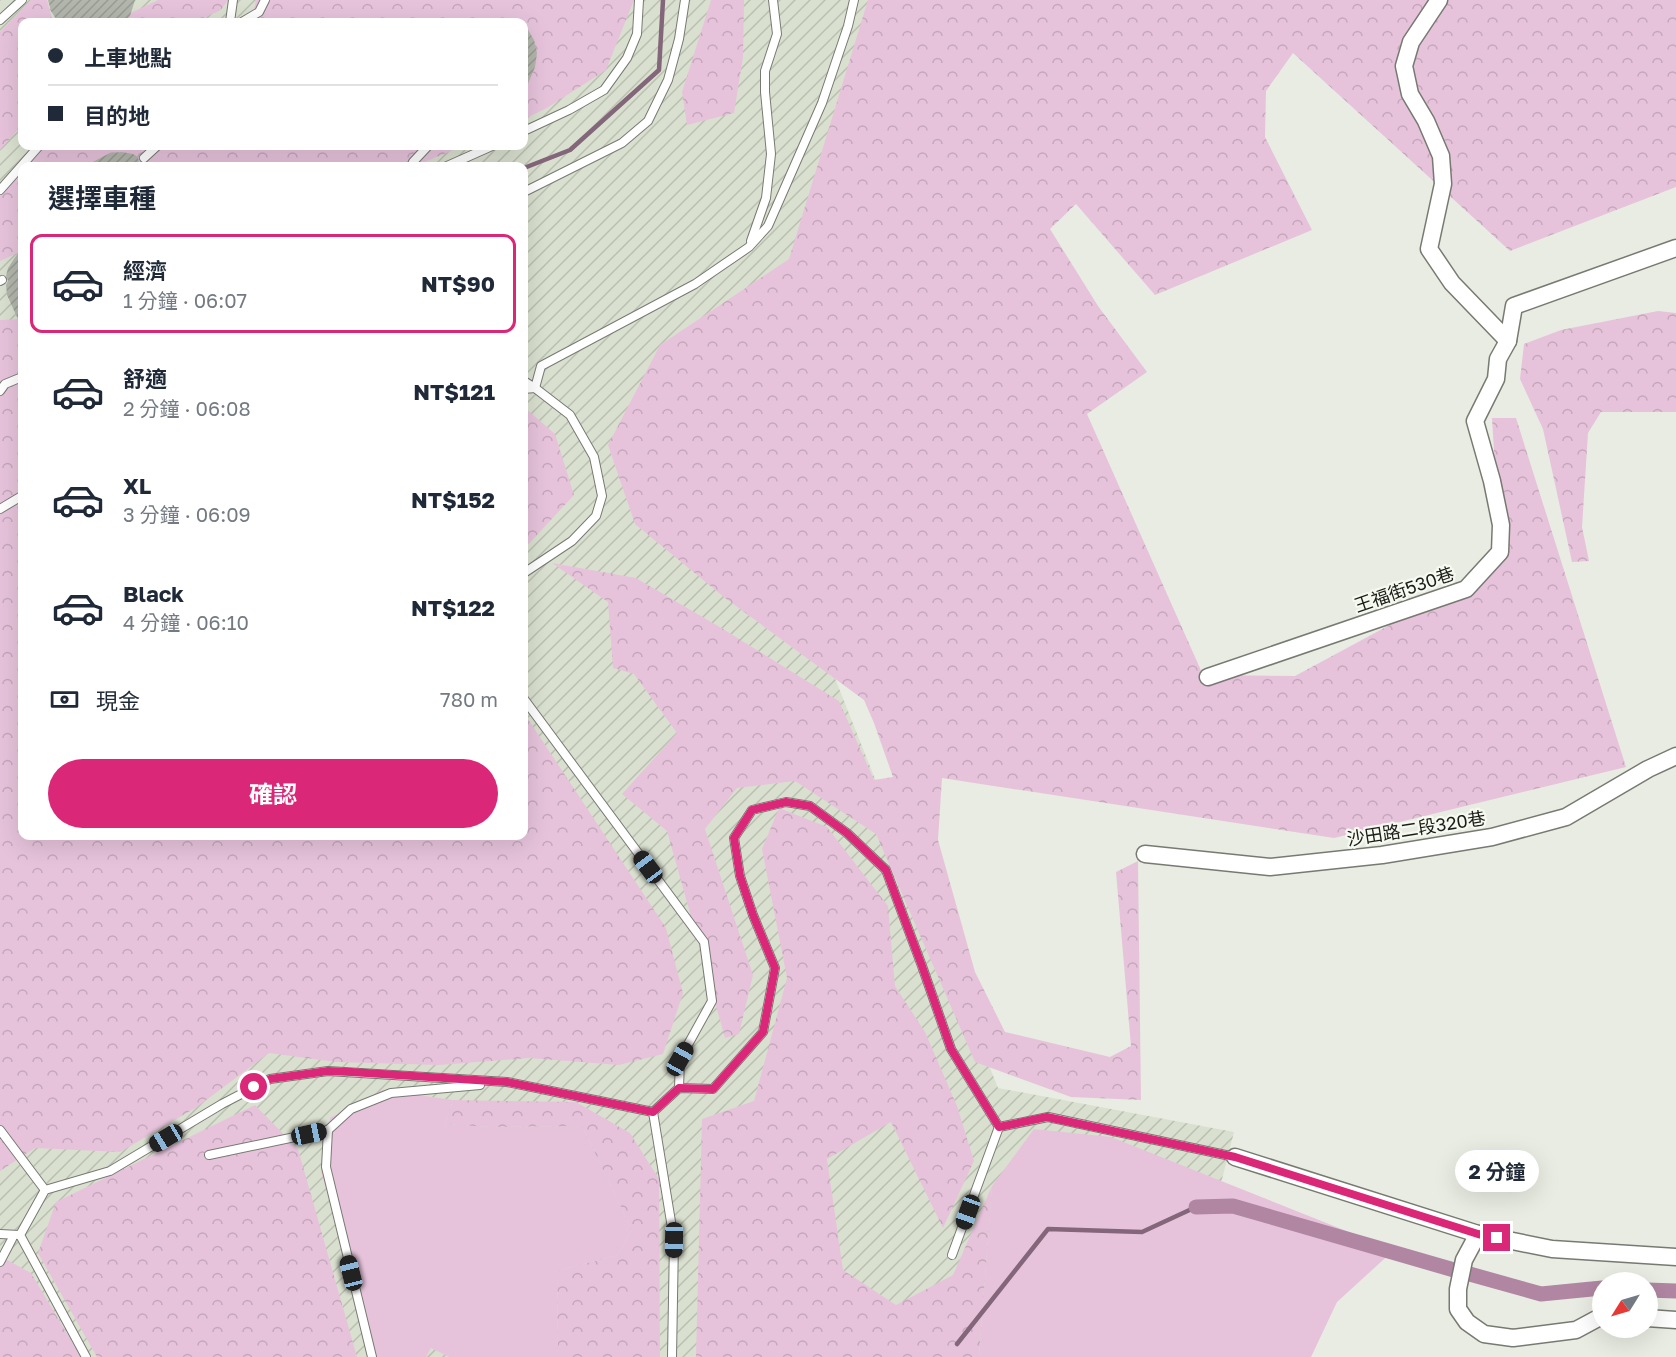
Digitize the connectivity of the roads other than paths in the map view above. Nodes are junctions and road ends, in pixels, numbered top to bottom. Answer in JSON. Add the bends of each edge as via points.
{"nodes":[{"id":1,"x":22,"y":0,"type":"edge"},
{"id":2,"x":233,"y":0,"type":"edge"},
{"id":3,"x":265,"y":0,"type":"edge"},
{"id":4,"x":639,"y":0,"type":"edge"},
{"id":5,"x":685,"y":0,"type":"edge"},
{"id":6,"x":773,"y":0,"type":"edge"},
{"id":7,"x":854,"y":0,"type":"edge"},
{"id":8,"x":1439,"y":0,"type":"edge"},
{"id":9,"x":231,"y":18,"type":"edge"},
{"id":10,"x":249,"y":18,"type":"edge"},
{"id":11,"x":0,"y":20,"type":"edge"},
{"id":12,"x":528,"y":129,"type":"edge"},
{"id":13,"x":35,"y":150,"type":"edge"},
{"id":14,"x":153,"y":150,"type":"edge"},
{"id":15,"x":424,"y":150,"type":"edge"},
{"id":16,"x":483,"y":150,"type":"edge"},
{"id":17,"x":144,"y":158,"type":"dead end"},
{"id":18,"x":25,"y":162,"type":"edge"},
{"id":19,"x":413,"y":162,"type":"edge"},
{"id":20,"x":456,"y":162,"type":"edge"},
{"id":21,"x":18,"y":170,"type":"edge"},
{"id":22,"x":0,"y":190,"type":"edge"},
{"id":23,"x":528,"y":190,"type":"edge"},
{"id":24,"x":749,"y":247,"type":"junction"},
{"id":25,"x":1676,"y":248,"type":"edge"},
{"id":26,"x":1508,"y":341,"type":"junction"},
{"id":27,"x":18,"y":379,"type":"edge"},
{"id":28,"x":528,"y":384,"type":"edge"},
{"id":29,"x":535,"y":388,"type":"junction"},
{"id":30,"x":528,"y":389,"type":"edge"},
{"id":31,"x":0,"y":390,"type":"edge"},
{"id":32,"x":18,"y":498,"type":"edge"},
{"id":33,"x":0,"y":509,"type":"edge"},
{"id":34,"x":528,"y":570,"type":"edge"},
{"id":35,"x":1208,"y":677,"type":"dead end"},
{"id":36,"x":528,"y":704,"type":"edge"},
{"id":37,"x":1676,"y":756,"type":"edge"},
{"id":38,"x":1145,"y":854,"type":"dead end"},
{"id":39,"x":507,"y":1082,"type":"junction"},
{"id":40,"x":679,"y":1088,"type":"junction"},
{"id":41,"x":653,"y":1112,"type":"junction"},
{"id":42,"x":999,"y":1127,"type":"junction"},
{"id":43,"x":0,"y":1130,"type":"edge"},
{"id":44,"x":328,"y":1130,"type":"junction"},
{"id":45,"x":210,"y":1155,"type":"dead end"},
{"id":46,"x":1235,"y":1157,"type":"joint"},
{"id":47,"x":45,"y":1190,"type":"junction"},
{"id":48,"x":0,"y":1234,"type":"edge"},
{"id":49,"x":1478,"y":1234,"type":"junction"},
{"id":50,"x":16,"y":1237,"type":"junction"},
{"id":51,"x":0,"y":1245,"type":"edge"},
{"id":52,"x":952,"y":1255,"type":"dead end"},
{"id":53,"x":1676,"y":1257,"type":"edge"},
{"id":54,"x":0,"y":1262,"type":"edge"},
{"id":55,"x":1658,"y":1319,"type":"edge"},
{"id":56,"x":1676,"y":1320,"type":"edge"},
{"id":57,"x":1592,"y":1321,"type":"edge"},
{"id":58,"x":86,"y":1357,"type":"edge"},
{"id":59,"x":372,"y":1357,"type":"edge"},
{"id":60,"x":672,"y":1357,"type":"edge"}],
"edges":[{"from":1,"to":11,"type":"lane"},
{"from":2,"to":9,"type":"lane"},
{"from":3,"to":10,"type":"lane","via":[[259,12]]},
{"from":4,"to":12,"type":"lane","via":[[637,34],[627,58],[604,90]]},
{"from":5,"to":23,"type":"lane","via":[[668,80],[648,121],[622,142]]},
{"from":6,"to":24,"type":"lane","via":[[777,34],[765,71],[771,154],[765,198]]},
{"from":7,"to":24,"type":"lane","via":[[822,104],[768,226]]},
{"from":8,"to":26,"type":"street","via":[[1411,42],[1404,66],[1410,94],[1441,156],[1443,184],[1429,249],[1452,284]]},
{"from":13,"to":18,"type":"lane"},
{"from":14,"to":17,"type":"lane"},
{"from":15,"to":19,"type":"lane"},
{"from":16,"to":20,"type":"lane"},
{"from":21,"to":22,"type":"lane"},
{"from":24,"to":29,"type":"lane","via":[[695,284],[541,366]]},
{"from":25,"to":26,"type":"street","name":"王福街530巷","via":[[1514,306]]},
{"from":26,"to":35,"type":"street","name":"王福街530巷","via":[[1498,359],[1496,379],[1475,421],[1501,525],[1500,552],[1466,589]]},
{"from":27,"to":31,"type":"lane"},
{"from":28,"to":29,"type":"lane"},
{"from":29,"to":30,"type":"lane"},
{"from":29,"to":34,"type":"lane","via":[[570,415],[594,457],[602,496],[596,516],[572,541]]},
{"from":32,"to":33,"type":"lane"},
{"from":36,"to":40,"type":"lane","via":[[704,942],[712,1001],[680,1059]]},
{"from":37,"to":38,"type":"street","name":"沙田路二段320巷","via":[[1566,817],[1492,837],[1382,855],[1270,867]]},
{"from":39,"to":41,"type":"lane"},
{"from":39,"to":44,"type":"lane","via":[[391,1093],[351,1109]]},
{"from":39,"to":47,"type":"lane","via":[[328,1071],[270,1079],[110,1171]]},
{"from":40,"to":41,"type":"lane"},
{"from":40,"to":42,"type":"lane","via":[[713,1089],[763,1032],[775,968],[740,876],[734,838],[752,810],[786,802],[810,806],[847,833],[886,870],[951,1049]]},
{"from":41,"to":60,"type":"lane","via":[[674,1240]]},
{"from":42,"to":46,"type":"lane","via":[[1047,1117]]},
{"from":42,"to":52,"type":"lane"},
{"from":43,"to":47,"type":"lane"},
{"from":44,"to":45,"type":"lane"},
{"from":44,"to":59,"type":"lane","via":[[326,1167]]},
{"from":46,"to":49,"type":"street"},
{"from":47,"to":50,"type":"lane"},
{"from":48,"to":50,"type":"lane"},
{"from":49,"to":53,"type":"street","via":[[1552,1249]]},
{"from":49,"to":57,"type":"street","via":[[1464,1260],[1458,1289],[1458,1309],[1467,1322],[1484,1334],[1513,1338],[1576,1330]]},
{"from":50,"to":51,"type":"lane"},
{"from":50,"to":54,"type":"lane"},
{"from":50,"to":58,"type":"lane"},
{"from":55,"to":56,"type":"street"}]}
